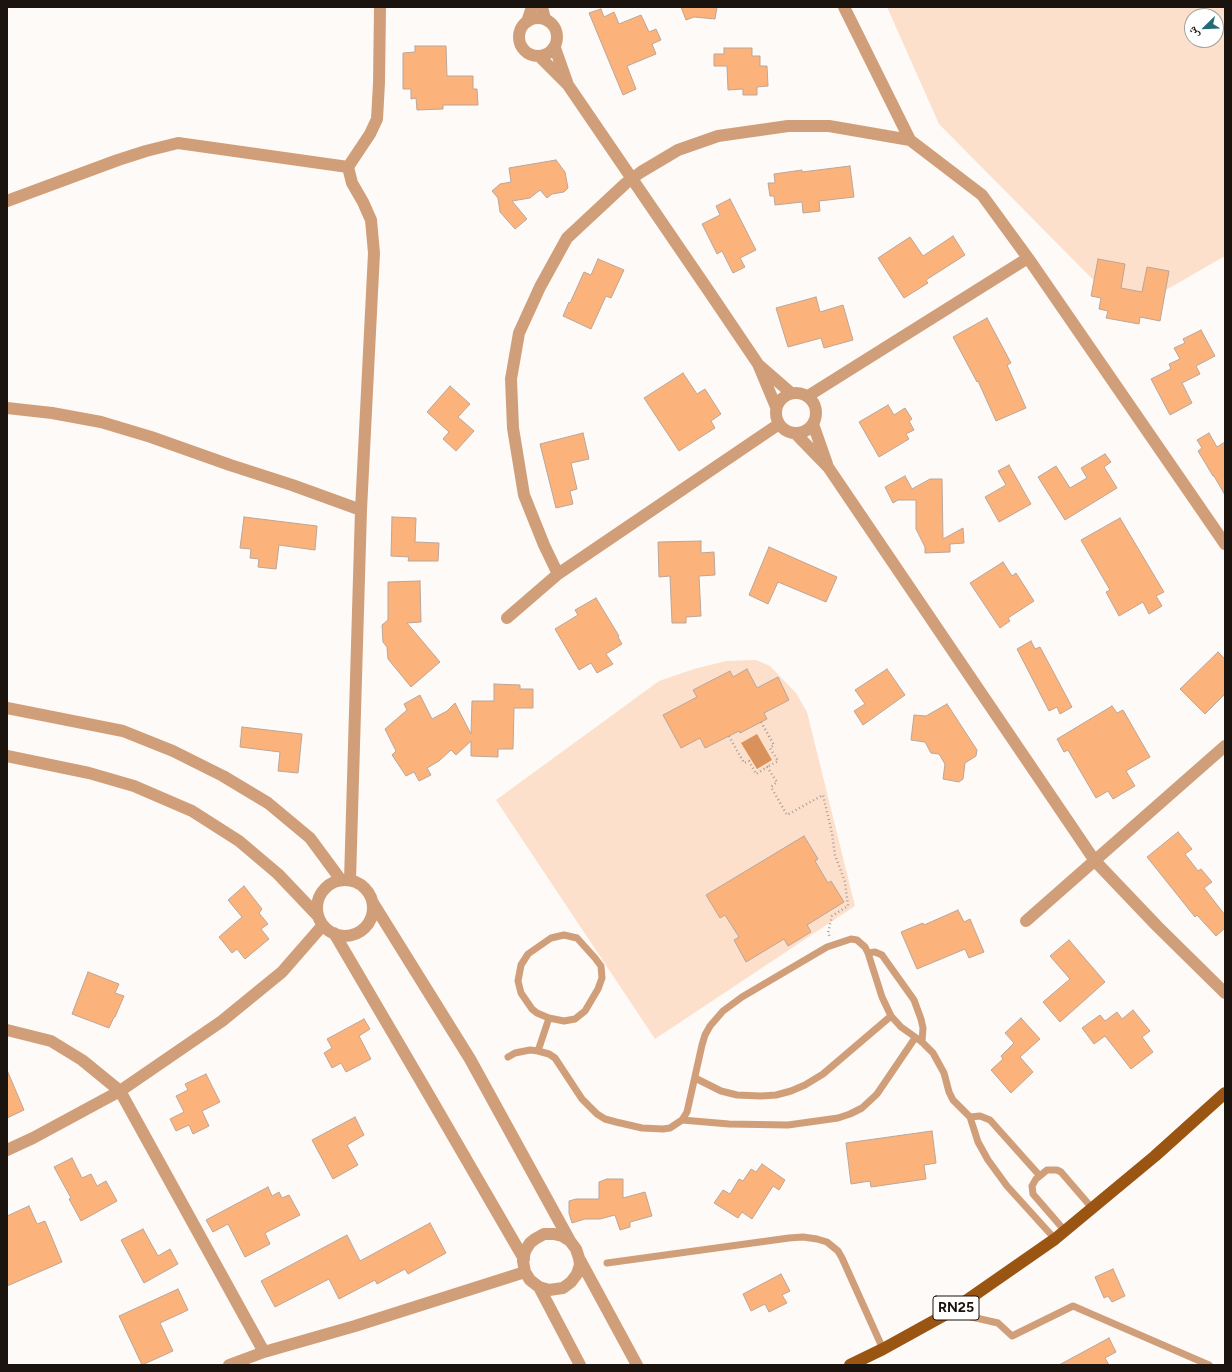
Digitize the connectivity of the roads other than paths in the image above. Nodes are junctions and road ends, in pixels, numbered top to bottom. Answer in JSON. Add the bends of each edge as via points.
{"nodes":[{"id":1,"x":380,"y":7,"type":"edge"},
{"id":2,"x":532,"y":7,"type":"edge"},
{"id":3,"x":542,"y":7,"type":"edge"},
{"id":4,"x":844,"y":7,"type":"edge"},
{"id":5,"x":545,"y":19,"type":"junction"},
{"id":6,"x":527,"y":22,"type":"junction"},
{"id":7,"x":555,"y":48,"type":"junction"},
{"id":8,"x":540,"y":57,"type":"junction"},
{"id":9,"x":568,"y":85,"type":"junction"},
{"id":10,"x":910,"y":140,"type":"junction"},
{"id":11,"x":348,"y":167,"type":"junction"},
{"id":12,"x":632,"y":178,"type":"junction"},
{"id":13,"x":7,"y":201,"type":"edge"},
{"id":14,"x":1028,"y":258,"type":"junction"},
{"id":15,"x":758,"y":364,"type":"junction"},
{"id":16,"x":791,"y":393,"type":"junction"},
{"id":17,"x":808,"y":396,"type":"junction"},
{"id":18,"x":776,"y":407,"type":"junction"},
{"id":19,"x":7,"y":408,"type":"edge"},
{"id":20,"x":778,"y":424,"type":"junction"},
{"id":21,"x":813,"y":424,"type":"junction"},
{"id":22,"x":795,"y":433,"type":"junction"},
{"id":23,"x":828,"y":467,"type":"junction"},
{"id":24,"x":361,"y":510,"type":"junction"},
{"id":25,"x":1225,"y":544,"type":"edge"},
{"id":26,"x":558,"y":574,"type":"junction"},
{"id":27,"x":506,"y":618,"type":"dead end"},
{"id":28,"x":7,"y":708,"type":"edge"},
{"id":29,"x":1225,"y":746,"type":"edge"},
{"id":30,"x":7,"y":756,"type":"edge"},
{"id":31,"x":1095,"y":861,"type":"junction"},
{"id":32,"x":345,"y":880,"type":"junction"},
{"id":33,"x":373,"y":903,"type":"junction"},
{"id":34,"x":321,"y":920,"type":"junction"},
{"id":35,"x":1026,"y":922,"type":"dead end"},
{"id":36,"x":334,"y":933,"type":"junction"},
{"id":37,"x":868,"y":952,"type":"junction"},
{"id":38,"x":1225,"y":993,"type":"edge"},
{"id":39,"x":891,"y":1016,"type":"junction"},
{"id":40,"x":549,"y":1018,"type":"junction"},
{"id":41,"x":7,"y":1030,"type":"edge"},
{"id":42,"x":915,"y":1038,"type":"junction"},
{"id":43,"x":922,"y":1042,"type":"junction"},
{"id":44,"x":538,"y":1050,"type":"junction"},
{"id":45,"x":508,"y":1057,"type":"dead end"},
{"id":46,"x":695,"y":1078,"type":"junction"},
{"id":47,"x":120,"y":1091,"type":"junction"},
{"id":48,"x":1225,"y":1093,"type":"edge"},
{"id":49,"x":970,"y":1116,"type":"junction"},
{"id":50,"x":682,"y":1120,"type":"junction"},
{"id":51,"x":7,"y":1150,"type":"edge"},
{"id":52,"x":1040,"y":1176,"type":"junction"},
{"id":53,"x":1092,"y":1208,"type":"junction"},
{"id":54,"x":1065,"y":1231,"type":"junction"},
{"id":55,"x":1055,"y":1239,"type":"junction"},
{"id":56,"x":570,"y":1241,"type":"junction"},
{"id":57,"x":579,"y":1258,"type":"junction"},
{"id":58,"x":524,"y":1259,"type":"junction"},
{"id":59,"x":607,"y":1263,"type":"dead end"},
{"id":60,"x":525,"y":1272,"type":"junction"},
{"id":61,"x":539,"y":1288,"type":"junction"},
{"id":62,"x":950,"y":1312,"type":"junction"},
{"id":63,"x":883,"y":1349,"type":"junction"},
{"id":64,"x":264,"y":1352,"type":"junction"},
{"id":65,"x":229,"y":1365,"type":"edge"},
{"id":66,"x":580,"y":1365,"type":"edge"},
{"id":67,"x":637,"y":1365,"type":"edge"},
{"id":68,"x":850,"y":1365,"type":"edge"},
{"id":69,"x":1209,"y":1365,"type":"edge"}],
"edges":[{"from":1,"to":11,"type":"street","via":[[377,119]]},
{"from":2,"to":6,"type":"street"},
{"from":3,"to":5,"type":"street"},
{"from":4,"to":10,"type":"street"},
{"from":5,"to":6,"type":"street","via":[[536,18]]},
{"from":5,"to":7,"type":"street","via":[[557,31]]},
{"from":6,"to":8,"type":"street","via":[[521,29],[519,39],[522,48],[530,55]]},
{"from":7,"to":8,"type":"street"},
{"from":7,"to":9,"type":"street"},
{"from":8,"to":9,"type":"street"},
{"from":9,"to":12,"type":"street"},
{"from":10,"to":12,"type":"street","via":[[829,126],[788,126],[750,131],[718,136],[678,150]]},
{"from":10,"to":14,"type":"street","via":[[982,195]]},
{"from":11,"to":13,"type":"street","via":[[178,143],[118,160]]},
{"from":11,"to":24,"type":"street","via":[[352,183],[371,220],[374,253]]},
{"from":12,"to":15,"type":"street"},
{"from":12,"to":26,"type":"street","via":[[567,238],[540,287],[520,333],[511,380],[513,428],[524,495]]},
{"from":14,"to":17,"type":"street"},
{"from":14,"to":25,"type":"street"},
{"from":15,"to":16,"type":"street"},
{"from":15,"to":18,"type":"street"},
{"from":16,"to":17,"type":"street","via":[[800,392]]},
{"from":16,"to":18,"type":"street","via":[[782,398]]},
{"from":17,"to":21,"type":"street","via":[[814,404],[816,414]]},
{"from":18,"to":20,"type":"street","via":[[775,416]]},
{"from":19,"to":24,"type":"street","via":[[100,422]]},
{"from":20,"to":22,"type":"street","via":[[786,431]]},
{"from":20,"to":26,"type":"street"},
{"from":21,"to":22,"type":"street","via":[[806,431]]},
{"from":21,"to":23,"type":"street"},
{"from":22,"to":23,"type":"street"},
{"from":23,"to":31,"type":"street"},
{"from":24,"to":32,"type":"street"},
{"from":26,"to":27,"type":"street"},
{"from":28,"to":32,"type":"street","via":[[123,731],[216,772],[268,803],[310,838]]},
{"from":29,"to":31,"type":"street"},
{"from":30,"to":34,"type":"street","via":[[89,773],[134,786],[192,811],[239,841],[267,864]]},
{"from":31,"to":35,"type":"street"},
{"from":31,"to":38,"type":"street"},
{"from":32,"to":33,"type":"street","via":[[358,883],[365,888]]},
{"from":32,"to":34,"type":"street","via":[[331,883],[319,897],[317,906]]},
{"from":33,"to":36,"type":"street","via":[[371,920],[362,930],[342,936]]},
{"from":33,"to":56,"type":"street","via":[[470,1059]]},
{"from":34,"to":36,"type":"street"},
{"from":34,"to":47,"type":"street","via":[[282,972],[222,1021]]},
{"from":36,"to":58,"type":"street"},
{"from":37,"to":39,"type":"lane","via":[[882,997]]},
{"from":37,"to":43,"type":"lane","via":[[882,955],[914,1000],[923,1028]]},
{"from":37,"to":46,"type":"lane","via":[[854,939],[827,947],[742,997],[723,1011],[710,1026],[702,1045]]},
{"from":39,"to":42,"type":"lane","via":[[900,1027]]},
{"from":39,"to":46,"type":"lane","via":[[823,1074],[791,1091],[761,1096],[737,1095],[721,1091]]},
{"from":40,"to":40,"type":"lane","via":[[570,1021],[581,1015],[602,978],[598,962],[577,938],[571,936],[557,936],[545,941],[528,954],[519,970],[518,982],[524,999],[537,1013]]},
{"from":40,"to":44,"type":"lane"},
{"from":41,"to":47,"type":"street","via":[[51,1041],[82,1060]]},
{"from":42,"to":43,"type":"lane"},
{"from":42,"to":50,"type":"lane","via":[[878,1094],[862,1108],[850,1114],[788,1125]]},
{"from":43,"to":49,"type":"lane","via":[[940,1063],[953,1100]]},
{"from":44,"to":45,"type":"lane","via":[[522,1051]]},
{"from":44,"to":50,"type":"lane","via":[[555,1058],[589,1108],[605,1119],[642,1128],[663,1129]]},
{"from":46,"to":50,"type":"lane","via":[[687,1112]]},
{"from":47,"to":51,"type":"street"},
{"from":47,"to":64,"type":"street"},
{"from":48,"to":53,"type":"main road","number":"RN25"},
{"from":49,"to":52,"type":"lane","via":[[990,1120]]},
{"from":49,"to":55,"type":"lane","via":[[978,1142],[996,1171]]},
{"from":52,"to":53,"type":"lane","via":[[1047,1170],[1061,1172]]},
{"from":52,"to":54,"type":"lane","via":[[1033,1182],[1033,1194]]},
{"from":53,"to":54,"type":"main road","number":"RN25"},
{"from":54,"to":55,"type":"main road","number":"RN25"},
{"from":55,"to":62,"type":"main road","number":"RN25"},
{"from":56,"to":57,"type":"street","via":[[576,1248]]},
{"from":56,"to":58,"type":"street","via":[[558,1235],[544,1234],[530,1243]]},
{"from":57,"to":61,"type":"street","via":[[577,1274],[563,1288]]},
{"from":57,"to":67,"type":"street"},
{"from":58,"to":60,"type":"street"},
{"from":59,"to":63,"type":"lane","via":[[789,1238],[803,1237],[827,1242],[842,1258]]},
{"from":60,"to":61,"type":"street"},
{"from":60,"to":64,"type":"street"},
{"from":61,"to":66,"type":"street"},
{"from":62,"to":63,"type":"main road","number":"RN25"},
{"from":62,"to":69,"type":"lane","via":[[998,1323],[1012,1336],[1073,1306]]},
{"from":63,"to":68,"type":"main road","number":"RN25"},
{"from":64,"to":65,"type":"street"}]}
